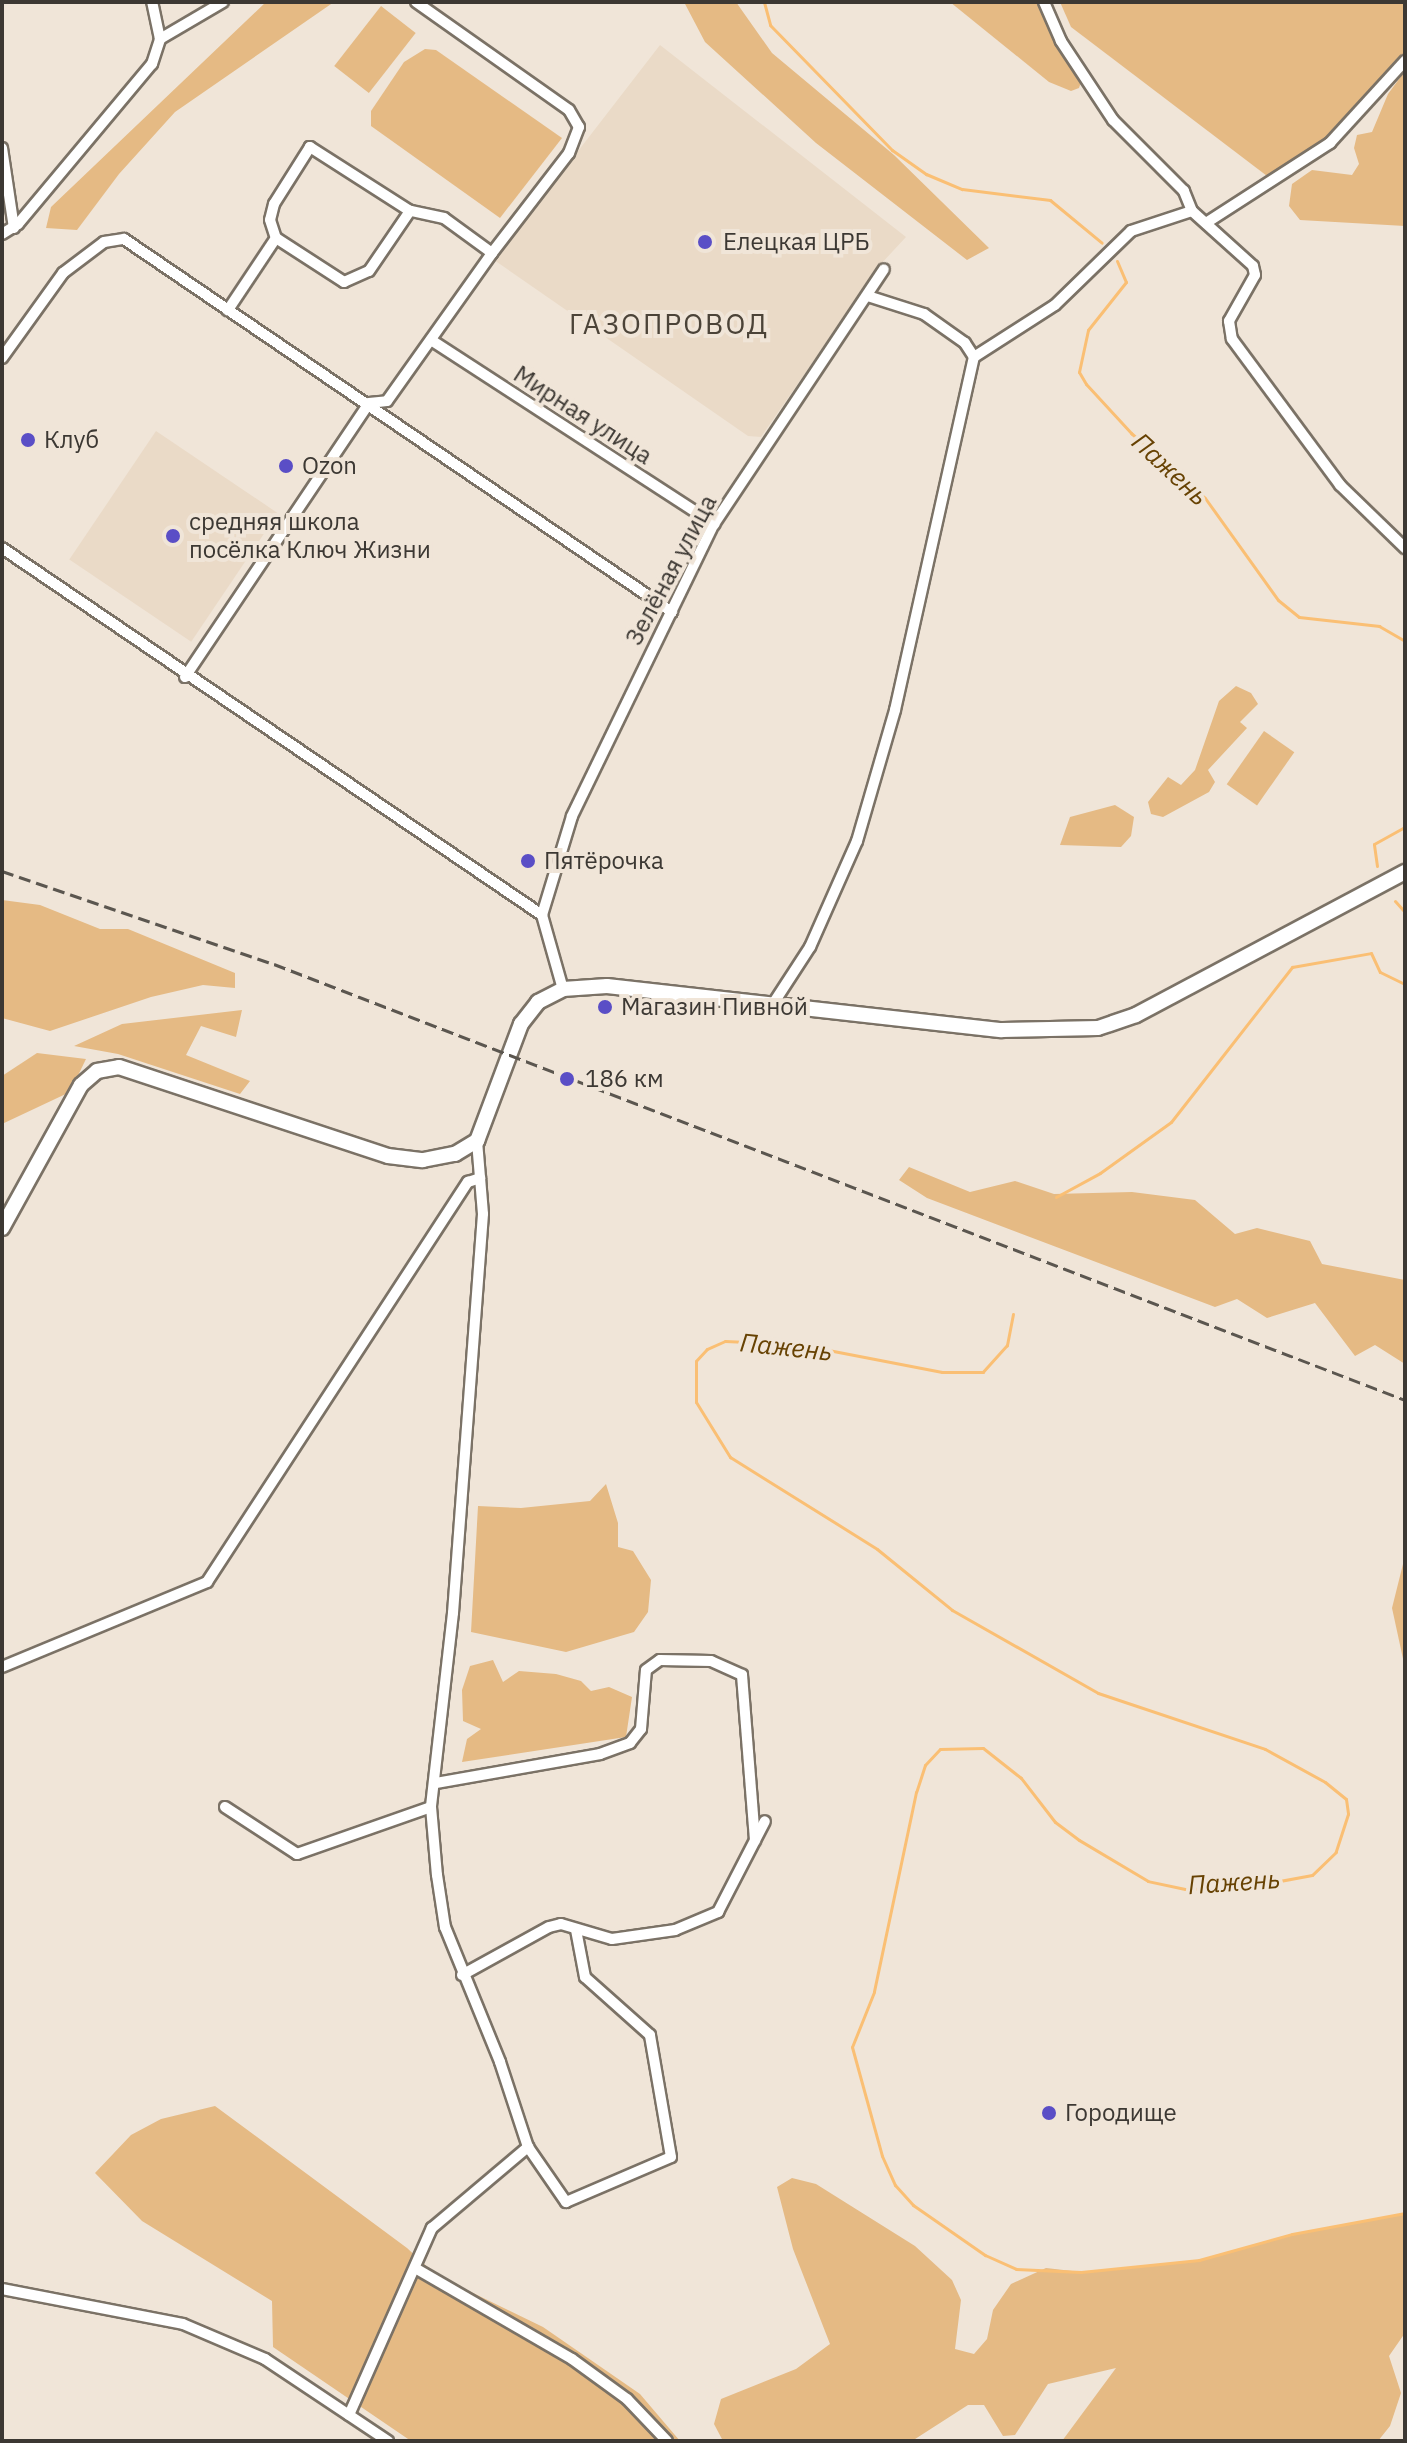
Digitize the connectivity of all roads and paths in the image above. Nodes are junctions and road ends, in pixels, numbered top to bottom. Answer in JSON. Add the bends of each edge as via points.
{"nodes":[{"id":1,"x":152,"y":2,"type":"edge"},
{"id":2,"x":223,"y":2,"type":"edge"},
{"id":3,"x":416,"y":2,"type":"edge"},
{"id":4,"x":1044,"y":2,"type":"edge"},
{"id":5,"x":160,"y":39,"type":"junction"},
{"id":6,"x":1405,"y":61,"type":"edge"},
{"id":7,"x":2,"y":148,"type":"edge"},
{"id":8,"x":410,"y":211,"type":"junction"},
{"id":9,"x":1192,"y":211,"type":"junction"},
{"id":10,"x":1206,"y":223,"type":"junction"},
{"id":11,"x":14,"y":228,"type":"junction"},
{"id":12,"x":2,"y":234,"type":"edge"},
{"id":13,"x":276,"y":238,"type":"junction"},
{"id":14,"x":492,"y":253,"type":"junction"},
{"id":15,"x":884,"y":269,"type":"dead end"},
{"id":16,"x":868,"y":296,"type":"junction"},
{"id":17,"x":228,"y":310,"type":"junction"},
{"id":18,"x":431,"y":340,"type":"junction"},
{"id":19,"x":974,"y":357,"type":"junction"},
{"id":20,"x":2,"y":358,"type":"edge"},
{"id":21,"x":369,"y":403,"type":"junction"},
{"id":22,"x":714,"y":524,"type":"junction"},
{"id":23,"x":2,"y":548,"type":"edge"},
{"id":24,"x":1405,"y":548,"type":"edge"},
{"id":25,"x":672,"y":612,"type":"junction"},
{"id":26,"x":185,"y":677,"type":"junction"},
{"id":27,"x":1403,"y":873,"type":"edge"},
{"id":28,"x":542,"y":915,"type":"junction"},
{"id":29,"x":563,"y":989,"type":"junction"},
{"id":30,"x":771,"y":1007,"type":"junction"},
{"id":31,"x":477,"y":1141,"type":"junction"},
{"id":32,"x":480,"y":1178,"type":"junction"},
{"id":33,"x":2,"y":1228,"type":"edge"},
{"id":34,"x":2,"y":1667,"type":"edge"},
{"id":35,"x":436,"y":1783,"type":"junction"},
{"id":36,"x":225,"y":1807,"type":"dead end"},
{"id":37,"x":431,"y":1807,"type":"junction"},
{"id":38,"x":765,"y":1821,"type":"dead end"},
{"id":39,"x":755,"y":1840,"type":"junction"},
{"id":40,"x":576,"y":1930,"type":"junction"},
{"id":41,"x":462,"y":1975,"type":"junction"},
{"id":42,"x":528,"y":2147,"type":"junction"},
{"id":43,"x":415,"y":2268,"type":"junction"},
{"id":44,"x":2,"y":2289,"type":"edge"},
{"id":45,"x":349,"y":2415,"type":"junction"},
{"id":46,"x":388,"y":2441,"type":"edge"},
{"id":47,"x":667,"y":2441,"type":"edge"}],
"edges":[{"from":1,"to":5,"type":"street"},
{"from":2,"to":5,"type":"street"},
{"from":3,"to":14,"type":"street","via":[[569,110],[579,127],[569,153]]},
{"from":4,"to":9,"type":"street","via":[[1096,97],[1184,191]]},
{"from":5,"to":11,"type":"street","via":[[152,64],[123,105]]},
{"from":6,"to":10,"type":"street","via":[[1330,143]]},
{"from":7,"to":11,"type":"street"},
{"from":8,"to":13,"type":"street","via":[[369,271],[344,282]]},
{"from":8,"to":13,"type":"street","via":[[310,147],[274,204],[270,220]]},
{"from":8,"to":14,"type":"street","via":[[444,218]]},
{"from":9,"to":10,"type":"street"},
{"from":9,"to":19,"type":"street","via":[[1131,231],[1055,305]]},
{"from":10,"to":24,"type":"street","via":[[1253,266],[1255,275],[1229,321],[1232,339],[1340,485]]},
{"from":11,"to":12,"type":"street"},
{"from":13,"to":17,"type":"street"},
{"from":14,"to":18,"type":"street"},
{"from":15,"to":16,"type":"street","name":"Зелёная улица"},
{"from":16,"to":19,"type":"street","via":[[924,314],[965,343]]},
{"from":16,"to":22,"type":"street","name":"Зелёная улица"},
{"from":17,"to":20,"type":"street","via":[[124,239],[104,242],[63,273]]},
{"from":17,"to":21,"type":"street"},
{"from":18,"to":21,"type":"street","via":[[387,401]]},
{"from":18,"to":22,"type":"street","name":"Мирная улица"},
{"from":19,"to":30,"type":"street","via":[[895,710],[857,841],[810,947]]},
{"from":21,"to":25,"type":"street"},
{"from":21,"to":26,"type":"street"},
{"from":22,"to":25,"type":"street","name":"Зелёная улица"},
{"from":23,"to":26,"type":"street"},
{"from":25,"to":28,"type":"street","name":"Зелёная улица","via":[[572,816]]},
{"from":26,"to":28,"type":"street"},
{"from":27,"to":30,"type":"street","via":[[1136,1015],[1098,1028],[1002,1030]]},
{"from":28,"to":29,"type":"street"},
{"from":29,"to":30,"type":"street","via":[[607,986]]},
{"from":29,"to":31,"type":"street","via":[[538,1002],[521,1024]]},
{"from":31,"to":32,"type":"street"},
{"from":31,"to":33,"type":"street","via":[[455,1154],[423,1160],[388,1156],[119,1067],[97,1071],[81,1085]]},
{"from":32,"to":34,"type":"street","via":[[468,1182],[207,1582]]},
{"from":32,"to":35,"type":"street","via":[[483,1214]]},
{"from":35,"to":37,"type":"street"},
{"from":35,"to":39,"type":"street","via":[[600,1754],[630,1743],[641,1729],[646,1670],[660,1660],[711,1661],[742,1675]]},
{"from":36,"to":37,"type":"street","via":[[297,1854]]},
{"from":37,"to":41,"type":"street","via":[[445,1927]]},
{"from":38,"to":39,"type":"street"},
{"from":39,"to":40,"type":"street","via":[[718,1912],[675,1930],[612,1939]]},
{"from":40,"to":41,"type":"street","via":[[561,1924],[549,1927]]},
{"from":40,"to":42,"type":"street","via":[[585,1977],[650,2035],[671,2157],[566,2202]]},
{"from":41,"to":42,"type":"street","via":[[500,2062]]},
{"from":42,"to":43,"type":"street","via":[[432,2228]]},
{"from":43,"to":45,"type":"street"},
{"from":43,"to":47,"type":"street","via":[[572,2359],[627,2399]]},
{"from":44,"to":45,"type":"street","via":[[183,2324],[265,2359]]},
{"from":45,"to":46,"type":"street"}]}
